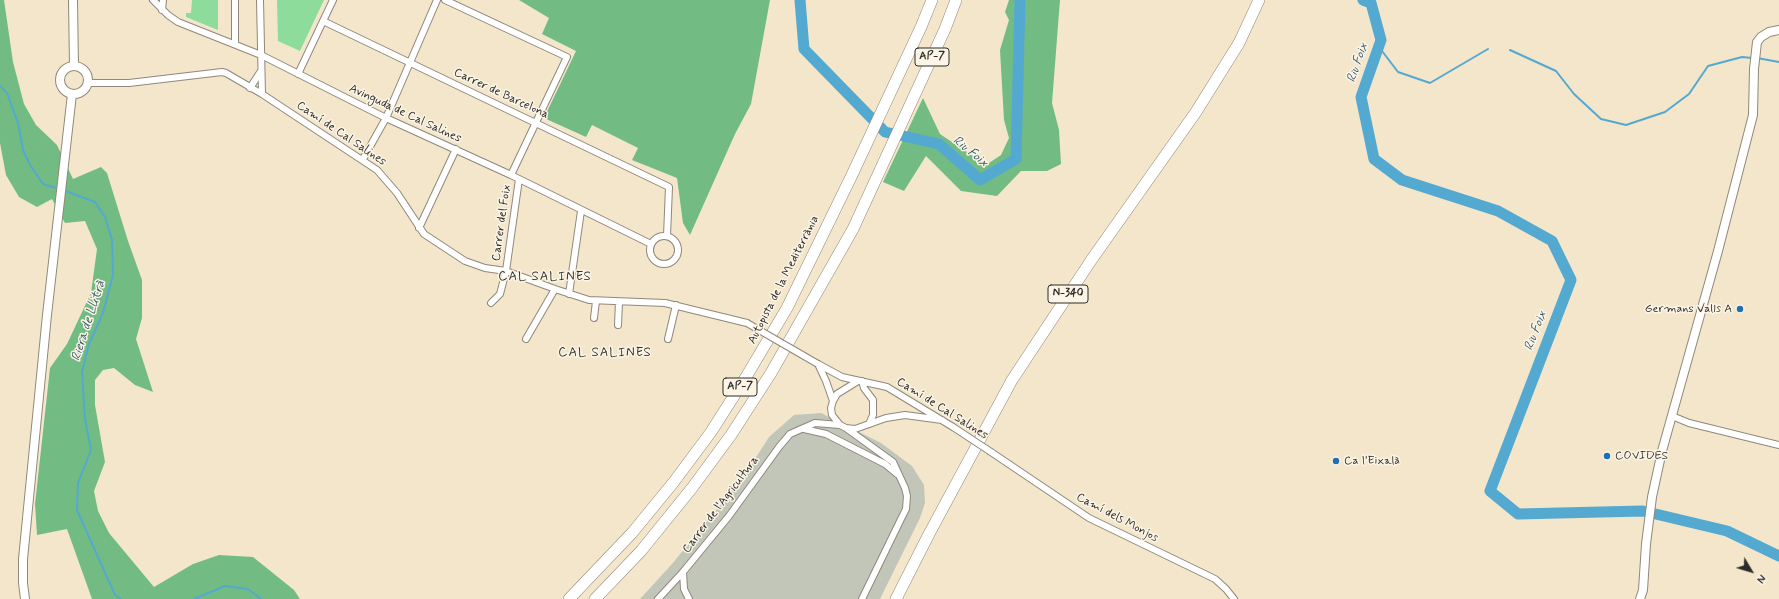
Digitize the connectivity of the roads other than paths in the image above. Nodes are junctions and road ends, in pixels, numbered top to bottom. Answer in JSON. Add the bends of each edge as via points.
{"nodes":[{"id":1,"x":73,"y":0,"type":"edge"},
{"id":2,"x":153,"y":0,"type":"edge"},
{"id":3,"x":163,"y":0,"type":"edge"},
{"id":4,"x":235,"y":0,"type":"edge"},
{"id":5,"x":260,"y":0,"type":"edge"},
{"id":6,"x":333,"y":0,"type":"edge"},
{"id":7,"x":437,"y":0,"type":"edge"},
{"id":8,"x":445,"y":0,"type":"edge"},
{"id":9,"x":932,"y":0,"type":"edge"},
{"id":10,"x":956,"y":0,"type":"edge"},
{"id":11,"x":1259,"y":0,"type":"edge"},
{"id":12,"x":162,"y":10,"type":"junction"},
{"id":13,"x":323,"y":21,"type":"junction"},
{"id":14,"x":1779,"y":30,"type":"edge"},
{"id":15,"x":235,"y":44,"type":"junction"},
{"id":16,"x":261,"y":55,"type":"junction"},
{"id":17,"x":408,"y":63,"type":"junction"},
{"id":18,"x":74,"y":66,"type":"junction"},
{"id":19,"x":261,"y":71,"type":"junction"},
{"id":20,"x":298,"y":74,"type":"junction"},
{"id":21,"x":88,"y":83,"type":"junction"},
{"id":22,"x":250,"y":88,"type":"junction"},
{"id":23,"x":72,"y":94,"type":"junction"},
{"id":24,"x":262,"y":94,"type":"junction"},
{"id":25,"x":386,"y":118,"type":"junction"},
{"id":26,"x":535,"y":122,"type":"junction"},
{"id":27,"x":456,"y":150,"type":"junction"},
{"id":28,"x":363,"y":159,"type":"junction"},
{"id":29,"x":511,"y":175,"type":"junction"},
{"id":30,"x":519,"y":179,"type":"junction"},
{"id":31,"x":581,"y":211,"type":"junction"},
{"id":32,"x":419,"y":228,"type":"junction"},
{"id":33,"x":667,"y":236,"type":"junction"},
{"id":34,"x":651,"y":244,"type":"junction"},
{"id":35,"x":506,"y":271,"type":"junction"},
{"id":36,"x":555,"y":290,"type":"junction"},
{"id":37,"x":569,"y":294,"type":"junction"},
{"id":38,"x":596,"y":301,"type":"junction"},
{"id":39,"x":620,"y":302,"type":"junction"},
{"id":40,"x":491,"y":303,"type":"dead end"},
{"id":41,"x":676,"y":305,"type":"junction"},
{"id":42,"x":594,"y":318,"type":"dead end"},
{"id":43,"x":618,"y":325,"type":"dead end"},
{"id":44,"x":526,"y":339,"type":"dead end"},
{"id":45,"x":668,"y":339,"type":"dead end"},
{"id":46,"x":818,"y":364,"type":"junction"},
{"id":47,"x":860,"y":381,"type":"junction"},
{"id":48,"x":832,"y":401,"type":"junction"},
{"id":49,"x":1672,"y":416,"type":"junction"},
{"id":50,"x":942,"y":420,"type":"junction"},
{"id":51,"x":869,"y":424,"type":"junction"},
{"id":52,"x":840,"y":425,"type":"junction"},
{"id":53,"x":846,"y":428,"type":"junction"},
{"id":54,"x":804,"y":429,"type":"junction"},
{"id":55,"x":1779,"y":445,"type":"edge"},
{"id":56,"x":991,"y":452,"type":"joint"},
{"id":57,"x":898,"y":476,"type":"junction"},
{"id":58,"x":683,"y":572,"type":"junction"},
{"id":59,"x":25,"y":599,"type":"edge"},
{"id":60,"x":569,"y":599,"type":"edge"},
{"id":61,"x":596,"y":599,"type":"edge"},
{"id":62,"x":658,"y":599,"type":"edge"},
{"id":63,"x":689,"y":599,"type":"edge"},
{"id":64,"x":862,"y":599,"type":"edge"},
{"id":65,"x":896,"y":599,"type":"edge"},
{"id":66,"x":1234,"y":599,"type":"edge"},
{"id":67,"x":1640,"y":599,"type":"edge"}],
"edges":[{"from":1,"to":18,"type":"street"},
{"from":2,"to":12,"type":"street","name":"Avinguda de Cal Salines"},
{"from":3,"to":12,"type":"street"},
{"from":4,"to":15,"type":"street"},
{"from":5,"to":16,"type":"street"},
{"from":6,"to":13,"type":"street"},
{"from":7,"to":17,"type":"street"},
{"from":8,"to":26,"type":"street","via":[[567,57]]},
{"from":9,"to":60,"type":"highway","name":"Autopista de la Mediterrània","number":"AP-7","via":[[787,308],[729,405],[693,458],[652,509]]},
{"from":10,"to":61,"type":"highway","number":"AP-7","via":[[854,229],[790,340],[712,461],[641,551]]},
{"from":11,"to":65,"type":"highway","number":"N-340","via":[[1239,43],[1196,112],[1092,259],[1012,380]]},
{"from":12,"to":15,"type":"street","name":"Avinguda de Cal Salines","via":[[183,24]]},
{"from":13,"to":17,"type":"street","name":"Carrer de Barcelona"},
{"from":13,"to":20,"type":"street"},
{"from":14,"to":49,"type":"street","via":[[1769,32],[1757,42],[1753,115]]},
{"from":15,"to":16,"type":"street","name":"Avinguda de Cal Salines"},
{"from":16,"to":19,"type":"street"},
{"from":16,"to":20,"type":"street","name":"Avinguda de Cal Salines"},
{"from":17,"to":25,"type":"street"},
{"from":17,"to":26,"type":"street","name":"Carrer de Barcelona"},
{"from":18,"to":21,"type":"street","via":[[85,71]]},
{"from":18,"to":23,"type":"street","via":[[65,69],[60,77],[63,90]]},
{"from":19,"to":22,"type":"street"},
{"from":19,"to":24,"type":"street"},
{"from":20,"to":25,"type":"street","name":"Avinguda de Cal Salines"},
{"from":21,"to":22,"type":"street","name":"Camí de Cal Salines","via":[[142,82],[222,72]]},
{"from":21,"to":23,"type":"street","via":[[80,93]]},
{"from":22,"to":24,"type":"street","name":"Camí de Cal Salines"},
{"from":23,"to":59,"type":"street","via":[[23,559]]},
{"from":24,"to":28,"type":"street","name":"Camí de Cal Salines"},
{"from":25,"to":27,"type":"street","name":"Avinguda de Cal Salines"},
{"from":25,"to":28,"type":"street"},
{"from":26,"to":29,"type":"street"},
{"from":26,"to":33,"type":"street","name":"Carrer de Barcelona","via":[[669,187]]},
{"from":27,"to":29,"type":"street","name":"Avinguda de Cal Salines"},
{"from":27,"to":32,"type":"street"},
{"from":28,"to":32,"type":"street","name":"Camí de Cal Salines","via":[[386,178]]},
{"from":29,"to":30,"type":"street","name":"Avinguda de Cal Salines"},
{"from":30,"to":31,"type":"street","name":"Avinguda de Cal Salines"},
{"from":30,"to":35,"type":"street","name":"Carrer del Foix"},
{"from":31,"to":34,"type":"street","name":"Avinguda de Cal Salines"},
{"from":31,"to":37,"type":"street"},
{"from":32,"to":35,"type":"street","name":"Camí de Cal Salines","via":[[429,239],[465,261],[485,268]]},
{"from":33,"to":34,"type":"street","via":[[660,236]]},
{"from":33,"to":34,"type":"street","via":[[677,243],[679,249],[678,255],[670,263],[659,263],[654,260],[650,250]]},
{"from":35,"to":36,"type":"street","name":"Camí de Cal Salines"},
{"from":35,"to":40,"type":"street","name":"Carrer del Foix","via":[[500,294]]},
{"from":36,"to":37,"type":"street","name":"Camí de Cal Salines"},
{"from":36,"to":44,"type":"street"},
{"from":37,"to":38,"type":"street","name":"Camí de Cal Salines"},
{"from":38,"to":39,"type":"street","name":"Camí de Cal Salines"},
{"from":38,"to":42,"type":"street"},
{"from":39,"to":41,"type":"street","name":"Camí de Cal Salines"},
{"from":39,"to":43,"type":"street"},
{"from":41,"to":45,"type":"street"},
{"from":41,"to":46,"type":"street","name":"Camí de Cal Salines","bridge":true,"via":[[747,323]]},
{"from":46,"to":47,"type":"street","name":"Camí de Cal Salines","via":[[842,377]]},
{"from":46,"to":48,"type":"street"},
{"from":47,"to":48,"type":"street","via":[[837,394]]},
{"from":47,"to":50,"type":"street","name":"Camí de Cal Salines","via":[[887,387]]},
{"from":47,"to":51,"type":"street","via":[[873,400],[873,415]]},
{"from":48,"to":52,"type":"street","via":[[832,416]]},
{"from":49,"to":55,"type":"street","via":[[1689,423]]},
{"from":49,"to":67,"type":"street","via":[[1652,497]]},
{"from":50,"to":51,"type":"street","via":[[905,415]]},
{"from":50,"to":56,"type":"street","name":"Camí de Cal Salines","bridge":true},
{"from":51,"to":53,"type":"street","via":[[855,429]]},
{"from":52,"to":53,"type":"street"},
{"from":52,"to":54,"type":"street","name":"Carrer de l'Agricultura","via":[[815,423]]},
{"from":53,"to":57,"type":"street","via":[[893,462]]},
{"from":54,"to":57,"type":"street","via":[[826,434],[885,464]]},
{"from":54,"to":58,"type":"street","name":"Carrer de l'Agricultura","via":[[790,434],[779,447],[729,516]]},
{"from":56,"to":66,"type":"street","name":"Camí dels Monjos","via":[[1089,518],[1215,580]]},
{"from":57,"to":64,"type":"street","via":[[907,496],[906,509]]},
{"from":58,"to":62,"type":"street","name":"Carrer de l'Agricultura"},
{"from":58,"to":63,"type":"street","via":[[684,589]]}]}
